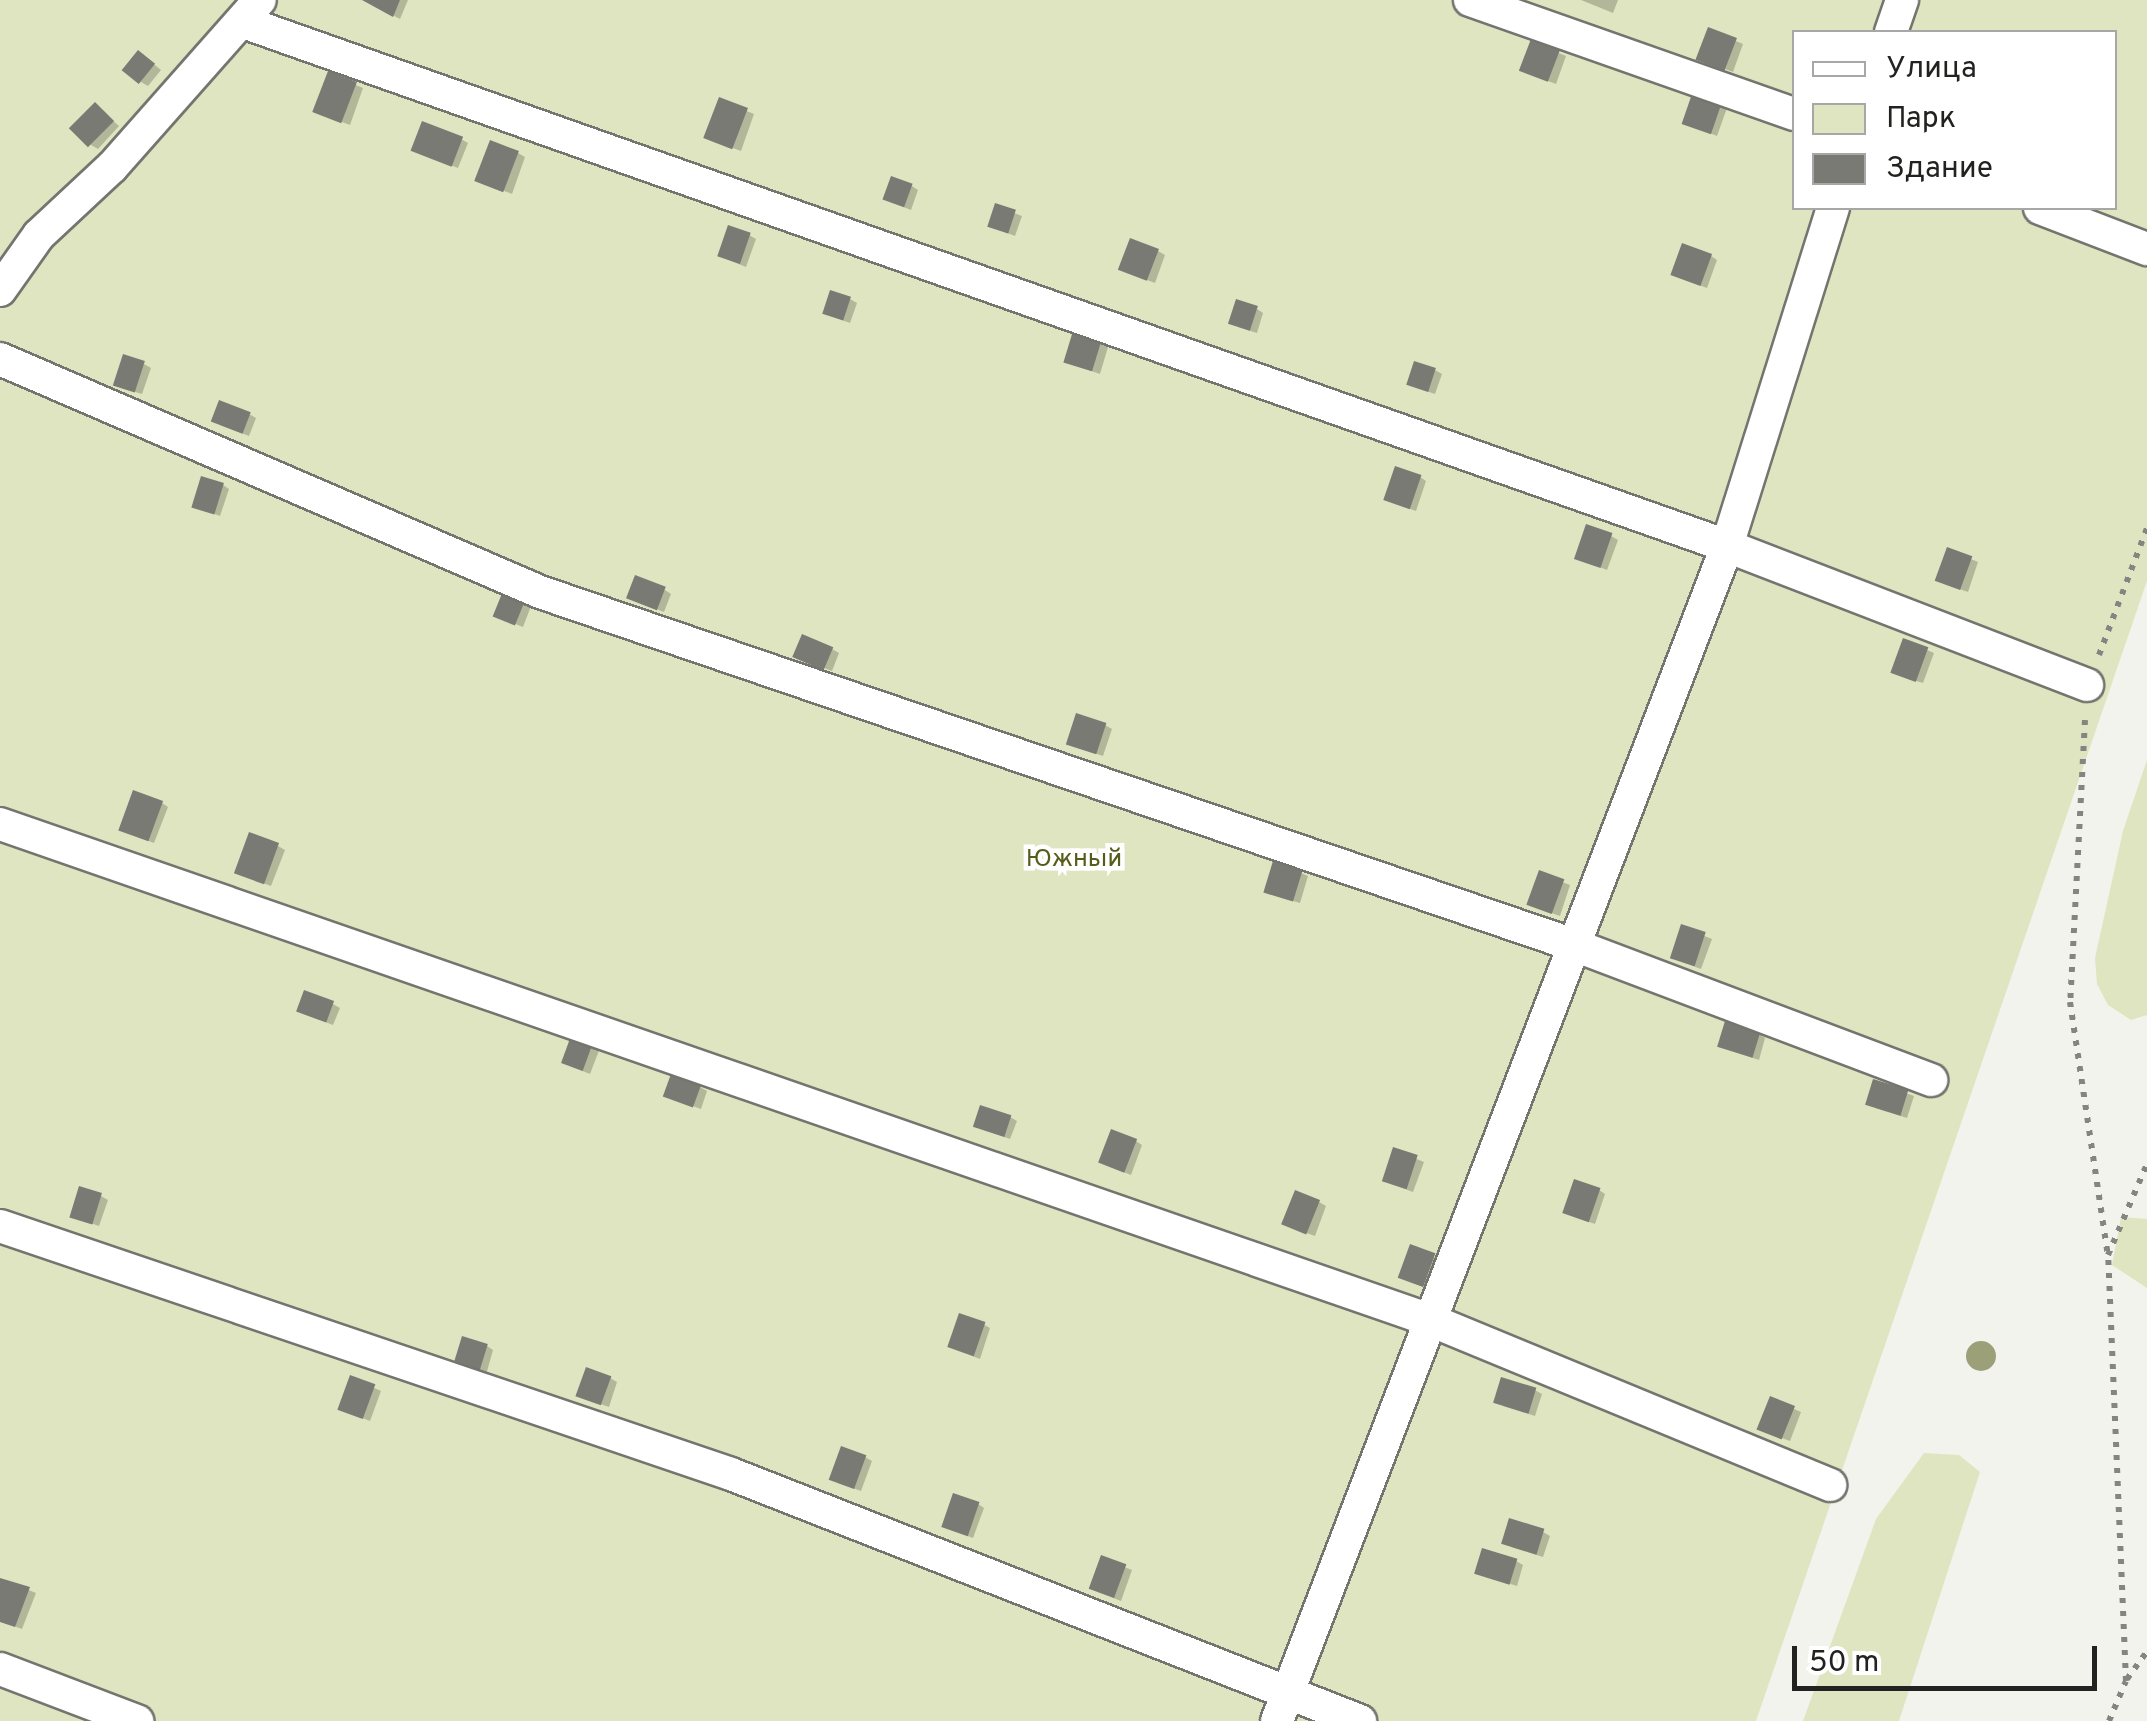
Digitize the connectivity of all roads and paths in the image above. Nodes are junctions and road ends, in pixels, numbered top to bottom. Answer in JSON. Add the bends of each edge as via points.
{"nodes":[{"id":1,"x":1470,"y":0,"type":"edge"},
{"id":2,"x":1902,"y":0,"type":"edge"},
{"id":3,"x":252,"y":12,"type":"edge"},
{"id":4,"x":1892,"y":30,"type":"edge"},
{"id":5,"x":1792,"y":113,"type":"edge"},
{"id":6,"x":1832,"y":210,"type":"edge"},
{"id":7,"x":2045,"y":210,"type":"edge"},
{"id":8,"x":2147,"y":249,"type":"edge"},
{"id":9,"x":0,"y":290,"type":"edge"},
{"id":10,"x":0,"y":359,"type":"edge"},
{"id":11,"x":2147,"y":528,"type":"edge"},
{"id":12,"x":1727,"y":546,"type":"junction"},
{"id":13,"x":2087,"y":685,"type":"junction"},
{"id":14,"x":0,"y":824,"type":"edge"},
{"id":15,"x":1574,"y":945,"type":"junction"},
{"id":16,"x":1931,"y":1080,"type":"dead end"},
{"id":17,"x":2147,"y":1164,"type":"edge"},
{"id":18,"x":0,"y":1226,"type":"edge"},
{"id":19,"x":2108,"y":1256,"type":"junction"},
{"id":20,"x":1430,"y":1320,"type":"junction"},
{"id":21,"x":1830,"y":1485,"type":"dead end"},
{"id":22,"x":2147,"y":1651,"type":"edge"},
{"id":23,"x":0,"y":1669,"type":"edge"},
{"id":24,"x":2126,"y":1680,"type":"junction"},
{"id":25,"x":1282,"y":1708,"type":"edge"},
{"id":26,"x":137,"y":1721,"type":"edge"},
{"id":27,"x":1360,"y":1721,"type":"edge"},
{"id":28,"x":2109,"y":1721,"type":"edge"}],
"edges":[{"from":1,"to":5,"type":"street"},
{"from":2,"to":4,"type":"street"},
{"from":3,"to":9,"type":"street","via":[[112,167],[39,235]]},
{"from":3,"to":12,"type":"street"},
{"from":6,"to":12,"type":"street"},
{"from":7,"to":8,"type":"street"},
{"from":10,"to":15,"type":"street","via":[[540,592]]},
{"from":11,"to":13,"type":"path"},
{"from":12,"to":13,"type":"street"},
{"from":12,"to":15,"type":"street"},
{"from":13,"to":19,"type":"path","via":[[2070,1002]]},
{"from":14,"to":20,"type":"street"},
{"from":15,"to":16,"type":"street"},
{"from":15,"to":20,"type":"street"},
{"from":17,"to":19,"type":"path"},
{"from":18,"to":25,"type":"street","via":[[732,1474]]},
{"from":19,"to":24,"type":"path"},
{"from":20,"to":21,"type":"street"},
{"from":20,"to":25,"type":"street"},
{"from":22,"to":24,"type":"path"},
{"from":23,"to":26,"type":"street"},
{"from":24,"to":28,"type":"path"},
{"from":25,"to":27,"type":"street"}]}
